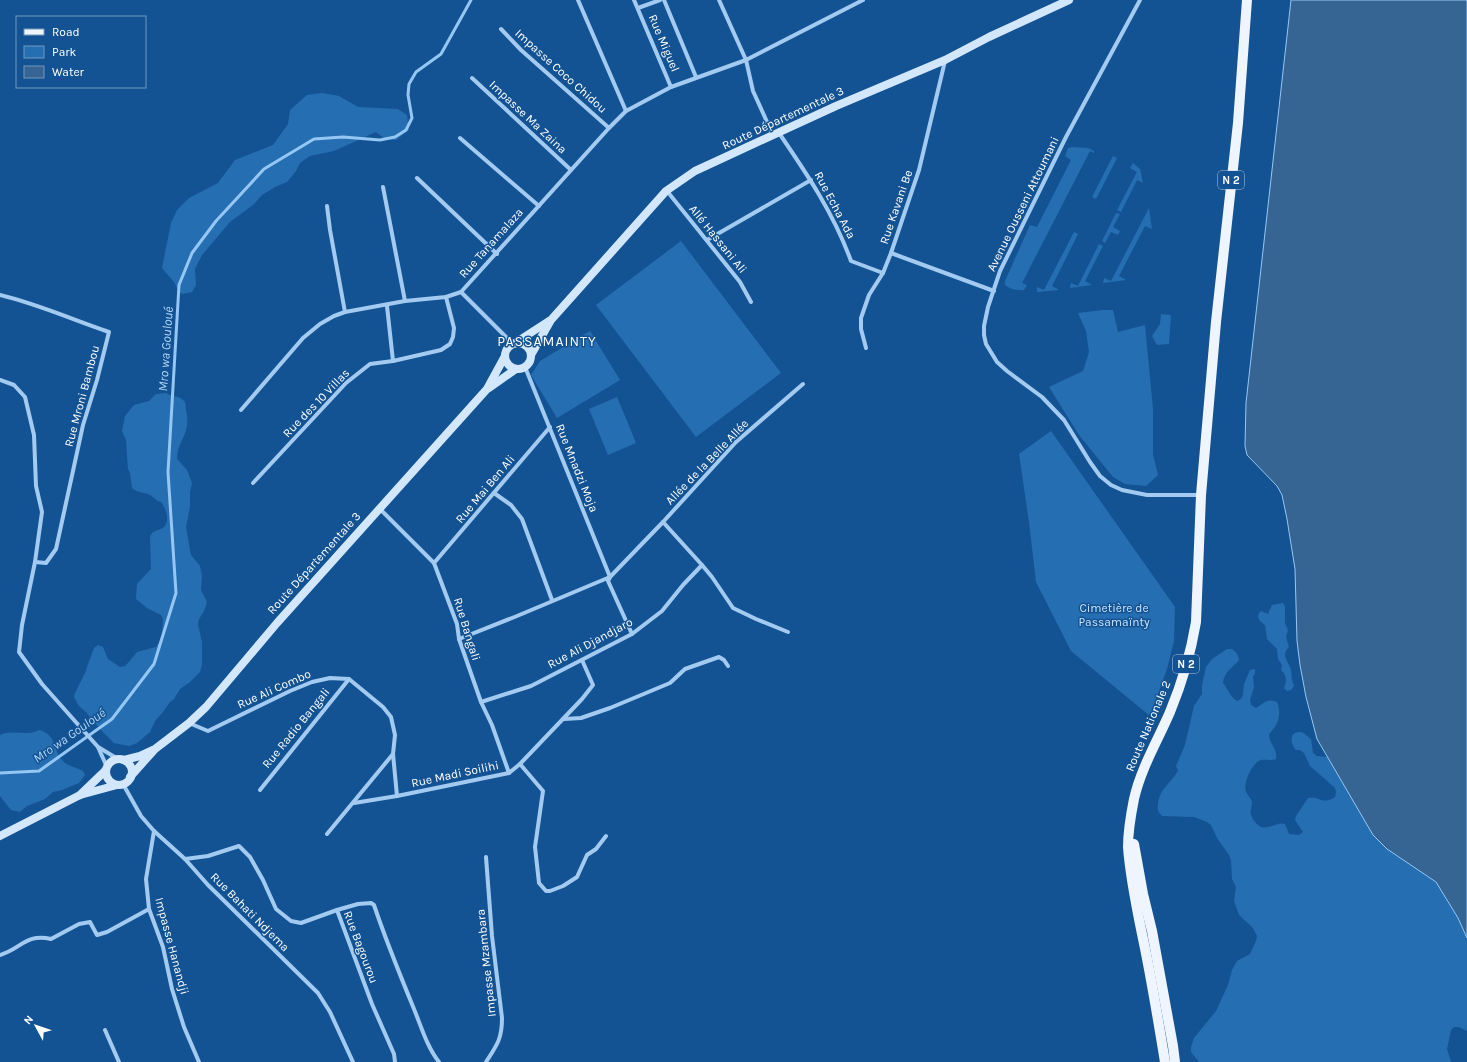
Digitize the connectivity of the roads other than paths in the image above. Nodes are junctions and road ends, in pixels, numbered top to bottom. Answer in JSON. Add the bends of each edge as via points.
{"nodes":[{"id":1,"x":578,"y":0,"type":"edge"},
{"id":2,"x":634,"y":0,"type":"edge"},
{"id":3,"x":660,"y":0,"type":"edge"},
{"id":4,"x":664,"y":0,"type":"edge"},
{"id":5,"x":718,"y":0,"type":"edge"},
{"id":6,"x":862,"y":0,"type":"edge"},
{"id":7,"x":1069,"y":0,"type":"edge"},
{"id":8,"x":1140,"y":0,"type":"edge"},
{"id":9,"x":1247,"y":0,"type":"edge"},
{"id":10,"x":1254,"y":0,"type":"edge"},
{"id":11,"x":638,"y":8,"type":"junction"},
{"id":12,"x":1246,"y":16,"type":"junction"},
{"id":13,"x":500,"y":29,"type":"dead end"},
{"id":14,"x":746,"y":60,"type":"junction"},
{"id":15,"x":945,"y":60,"type":"junction"},
{"id":16,"x":696,"y":77,"type":"junction"},
{"id":17,"x":472,"y":78,"type":"dead end"},
{"id":18,"x":671,"y":87,"type":"junction"},
{"id":19,"x":626,"y":111,"type":"junction"},
{"id":20,"x":608,"y":128,"type":"junction"},
{"id":21,"x":776,"y":134,"type":"junction"},
{"id":22,"x":460,"y":138,"type":"dead end"},
{"id":23,"x":572,"y":170,"type":"junction"},
{"id":24,"x":417,"y":178,"type":"dead end"},
{"id":25,"x":811,"y":180,"type":"junction"},
{"id":26,"x":383,"y":187,"type":"dead end"},
{"id":27,"x":666,"y":191,"type":"junction"},
{"id":28,"x":327,"y":206,"type":"dead end"},
{"id":29,"x":539,"y":206,"type":"junction"},
{"id":30,"x":707,"y":240,"type":"junction"},
{"id":31,"x":891,"y":252,"type":"junction"},
{"id":32,"x":496,"y":254,"type":"junction"},
{"id":33,"x":882,"y":273,"type":"junction"},
{"id":34,"x":994,"y":291,"type":"junction"},
{"id":35,"x":461,"y":292,"type":"junction"},
{"id":36,"x":0,"y":296,"type":"edge"},
{"id":37,"x":446,"y":297,"type":"junction"},
{"id":38,"x":406,"y":301,"type":"junction"},
{"id":39,"x":751,"y":302,"type":"dead end"},
{"id":40,"x":387,"y":306,"type":"junction"},
{"id":41,"x":345,"y":312,"type":"junction"},
{"id":42,"x":551,"y":320,"type":"junction"},
{"id":43,"x":513,"y":344,"type":"junction"},
{"id":44,"x":866,"y":348,"type":"dead end"},
{"id":45,"x":531,"y":355,"type":"junction"},
{"id":46,"x":505,"y":356,"type":"junction"},
{"id":47,"x":393,"y":361,"type":"junction"},
{"id":48,"x":525,"y":367,"type":"junction"},
{"id":49,"x":516,"y":369,"type":"junction"},
{"id":50,"x":0,"y":380,"type":"edge"},
{"id":51,"x":803,"y":384,"type":"dead end"},
{"id":52,"x":487,"y":389,"type":"junction"},
{"id":53,"x":241,"y":410,"type":"dead end"},
{"id":54,"x":550,"y":427,"type":"junction"},
{"id":55,"x":253,"y":483,"type":"dead end"},
{"id":56,"x":494,"y":493,"type":"junction"},
{"id":57,"x":1201,"y":496,"type":"junction"},
{"id":58,"x":379,"y":508,"type":"junction"},
{"id":59,"x":663,"y":522,"type":"junction"},
{"id":60,"x":35,"y":562,"type":"junction"},
{"id":61,"x":434,"y":563,"type":"junction"},
{"id":62,"x":702,"y":565,"type":"junction"},
{"id":63,"x":610,"y":577,"type":"junction"},
{"id":64,"x":552,"y":600,"type":"junction"},
{"id":65,"x":788,"y":632,"type":"dead end"},
{"id":66,"x":632,"y":634,"type":"junction"},
{"id":67,"x":459,"y":639,"type":"junction"},
{"id":68,"x":582,"y":660,"type":"junction"},
{"id":69,"x":728,"y":666,"type":"dead end"},
{"id":70,"x":348,"y":679,"type":"junction"},
{"id":71,"x":481,"y":702,"type":"junction"},
{"id":72,"x":563,"y":719,"type":"junction"},
{"id":73,"x":189,"y":723,"type":"junction"},
{"id":74,"x":98,"y":746,"type":"junction"},
{"id":75,"x":155,"y":749,"type":"junction"},
{"id":76,"x":393,"y":754,"type":"junction"},
{"id":77,"x":121,"y":760,"type":"junction"},
{"id":78,"x":520,"y":764,"type":"junction"},
{"id":79,"x":107,"y":768,"type":"junction"},
{"id":80,"x":509,"y":773,"type":"junction"},
{"id":81,"x":130,"y":777,"type":"junction"},
{"id":82,"x":120,"y":784,"type":"junction"},
{"id":83,"x":260,"y":790,"type":"dead end"},
{"id":84,"x":80,"y":795,"type":"junction"},
{"id":85,"x":397,"y":796,"type":"junction"},
{"id":86,"x":354,"y":803,"type":"junction"},
{"id":87,"x":1130,"y":824,"type":"junction"},
{"id":88,"x":154,"y":831,"type":"junction"},
{"id":89,"x":327,"y":834,"type":"dead end"},
{"id":90,"x":0,"y":836,"type":"edge"},
{"id":91,"x":606,"y":836,"type":"dead end"},
{"id":92,"x":486,"y":857,"type":"dead end"},
{"id":93,"x":185,"y":859,"type":"junction"},
{"id":94,"x":149,"y":909,"type":"junction"},
{"id":95,"x":337,"y":910,"type":"junction"},
{"id":96,"x":0,"y":955,"type":"edge"},
{"id":97,"x":1148,"y":968,"type":"junction"},
{"id":98,"x":1166,"y":1008,"type":"junction"},
{"id":99,"x":105,"y":1030,"type":"dead end"},
{"id":100,"x":119,"y":1062,"type":"edge"},
{"id":101,"x":199,"y":1062,"type":"edge"},
{"id":102,"x":353,"y":1062,"type":"edge"},
{"id":103,"x":395,"y":1062,"type":"edge"},
{"id":104,"x":439,"y":1062,"type":"edge"},
{"id":105,"x":486,"y":1062,"type":"edge"},
{"id":106,"x":1165,"y":1062,"type":"edge"},
{"id":107,"x":1175,"y":1062,"type":"edge"}],
"edges":[{"from":1,"to":19,"type":"street"},
{"from":2,"to":11,"type":"street","name":"Rue Miguel"},
{"from":3,"to":11,"type":"street","name":"Rue Miguel"},
{"from":4,"to":16,"type":"street","name":"Rue Miguel"},
{"from":5,"to":14,"type":"street","name":"Rue Echa Ada"},
{"from":6,"to":14,"type":"street","name":"Rue Tanamalaza"},
{"from":7,"to":15,"type":"main road","name":"Route Départementale 3","via":[[994,34]]},
{"from":8,"to":34,"type":"street","name":"Avenue Ousseni Attoumani","via":[[1061,147],[1000,271]]},
{"from":9,"to":12,"type":"main road","number":"N 2"},
{"from":10,"to":12,"type":"main road"},
{"from":11,"to":18,"type":"street","name":"Rue Miguel"},
{"from":12,"to":57,"type":"main road","number":"N 2","via":[[1238,123],[1216,322]]},
{"from":13,"to":20,"type":"street","name":"Impasse Coco Chidou"},
{"from":14,"to":16,"type":"street","name":"Rue Tanamalaza"},
{"from":14,"to":21,"type":"street","name":"Rue Echa Ada","via":[[753,91]]},
{"from":15,"to":21,"type":"main road","name":"Route Départementale 3"},
{"from":15,"to":31,"type":"street","name":"Rue Kavani Be","via":[[919,170]]},
{"from":16,"to":18,"type":"street","name":"Rue Tanamalaza"},
{"from":17,"to":23,"type":"street","name":"Impasse Ma Zaina"},
{"from":18,"to":19,"type":"street","name":"Rue Tanamalaza"},
{"from":19,"to":20,"type":"street","name":"Rue Tanamalaza"},
{"from":20,"to":23,"type":"street","name":"Rue Tanamalaza"},
{"from":21,"to":25,"type":"street","name":"Rue Echa Ada"},
{"from":21,"to":27,"type":"main road","name":"Route Départementale 3","via":[[695,171]]},
{"from":22,"to":29,"type":"street"},
{"from":23,"to":29,"type":"street","name":"Rue Tanamalaza"},
{"from":24,"to":32,"type":"street"},
{"from":25,"to":30,"type":"street"},
{"from":25,"to":33,"type":"street","name":"Rue Echa Ada","via":[[843,237],[851,261]]},
{"from":26,"to":38,"type":"street"},
{"from":27,"to":30,"type":"street","name":"Allé Hassani Ali"},
{"from":27,"to":42,"type":"main road","name":"Route Départementale 3"},
{"from":28,"to":41,"type":"street"},
{"from":29,"to":32,"type":"street","name":"Rue Tanamalaza"},
{"from":30,"to":39,"type":"street","name":"Allé Hassani Ali","via":[[740,282]]},
{"from":31,"to":33,"type":"street"},
{"from":31,"to":34,"type":"street","name":"Rue Kavani Be"},
{"from":32,"to":35,"type":"street","name":"Rue Tanamalaza"},
{"from":33,"to":44,"type":"street","via":[[869,295],[861,318]]},
{"from":34,"to":57,"type":"street","name":"Avenue Ousseni Attoumani","via":[[984,326],[986,344],[997,362],[1042,397],[1064,420],[1100,476],[1122,490],[1158,495]]},
{"from":35,"to":37,"type":"street","name":"Rue Tanamalaza"},
{"from":35,"to":43,"type":"street"},
{"from":36,"to":60,"type":"street","name":"Rue Mroni Bambou","via":[[60,313],[109,332],[83,425],[56,548],[46,564]]},
{"from":37,"to":38,"type":"street","name":"Rue Tanamalaza"},
{"from":37,"to":47,"type":"street","name":"Rue des 10 Villas","via":[[454,328],[450,344],[441,350]]},
{"from":38,"to":40,"type":"street","name":"Rue Tanamalaza"},
{"from":40,"to":41,"type":"street","name":"Rue Tanamalaza"},
{"from":40,"to":47,"type":"street"},
{"from":41,"to":53,"type":"street","name":"Rue Tanamalaza","via":[[320,324],[303,338]]},
{"from":42,"to":43,"type":"main road","name":"Route Départementale 3"},
{"from":42,"to":45,"type":"main road","name":"Route Départementale 3"},
{"from":43,"to":45,"type":"main road","via":[[520,343],[528,347]]},
{"from":43,"to":46,"type":"main road"},
{"from":45,"to":48,"type":"main road"},
{"from":46,"to":49,"type":"main road","via":[[509,364]]},
{"from":46,"to":52,"type":"main road","name":"Route Départementale 3"},
{"from":47,"to":55,"type":"street","name":"Rue des 10 Villas","via":[[370,364],[346,383]]},
{"from":48,"to":49,"type":"main road"},
{"from":48,"to":54,"type":"street","name":"Rue Mnadzi Moja"},
{"from":49,"to":52,"type":"main road","name":"Route Départementale 3"},
{"from":50,"to":60,"type":"street","via":[[14,385],[25,397],[34,435],[36,486],[42,512]]},
{"from":51,"to":59,"type":"street","name":"Allée de la Belle Allée","via":[[736,442]]},
{"from":52,"to":58,"type":"main road","name":"Route Départementale 3"},
{"from":54,"to":56,"type":"street","name":"Rue Mai Ben Ali"},
{"from":54,"to":63,"type":"street","name":"Rue Mnadzi Moja"},
{"from":56,"to":61,"type":"street","name":"Rue Mai Ben Ali"},
{"from":56,"to":64,"type":"street","via":[[511,505],[522,519]]},
{"from":57,"to":87,"type":"main road","name":"Route Nationale 2","number":"N 2","via":[[1194,634],[1174,700],[1140,779]]},
{"from":58,"to":61,"type":"street","name":"Rue Bangali"},
{"from":58,"to":73,"type":"main road","name":"Route Départementale 3"},
{"from":59,"to":62,"type":"street"},
{"from":59,"to":63,"type":"street","name":"Allée de la Belle Allée"},
{"from":60,"to":74,"type":"street","via":[[19,652],[42,684]]},
{"from":61,"to":67,"type":"street","name":"Rue Bangali","via":[[457,624]]},
{"from":62,"to":65,"type":"street","via":[[734,608]]},
{"from":62,"to":66,"type":"street","name":"Rue Ali Djandjaro","via":[[662,611]]},
{"from":63,"to":64,"type":"street"},
{"from":63,"to":66,"type":"street","name":"Rue Mnadzi Moja","via":[[608,581]]},
{"from":64,"to":67,"type":"street"},
{"from":66,"to":68,"type":"street","name":"Rue Ali Djandjaro"},
{"from":67,"to":71,"type":"street","name":"Rue Bangali"},
{"from":68,"to":71,"type":"street","name":"Rue Ali Djandjaro","via":[[530,686]]},
{"from":68,"to":72,"type":"street","name":"Rue Madi Soilihi","via":[[593,685]]},
{"from":69,"to":72,"type":"street","via":[[719,658],[685,669],[670,683],[610,708],[580,718]]},
{"from":70,"to":73,"type":"street","name":"Rue Ali Combo","via":[[330,678],[312,682],[208,731]]},
{"from":70,"to":76,"type":"street","via":[[383,707],[391,717],[395,736]]},
{"from":70,"to":83,"type":"street","name":"Rue Radio Bangali"},
{"from":71,"to":80,"type":"street","name":"Rue Bangali","via":[[492,724]]},
{"from":72,"to":78,"type":"street","name":"Rue Madi Soilihi"},
{"from":73,"to":75,"type":"main road","name":"Route Départementale 3"},
{"from":74,"to":77,"type":"street"},
{"from":74,"to":79,"type":"street"},
{"from":75,"to":77,"type":"main road","name":"Route Départementale 3","via":[[140,756]]},
{"from":75,"to":81,"type":"main road","name":"Route Départementale 3"},
{"from":76,"to":85,"type":"street"},
{"from":76,"to":86,"type":"street"},
{"from":77,"to":79,"type":"main road","via":[[111,762]]},
{"from":77,"to":81,"type":"main road","via":[[128,762],[131,769]]},
{"from":78,"to":80,"type":"street","name":"Rue Madi Soilihi"},
{"from":78,"to":91,"type":"street","via":[[543,791],[535,848],[538,883],[546,891],[563,886],[577,877],[587,855],[596,849]]},
{"from":79,"to":82,"type":"main road","via":[[106,774],[110,781]]},
{"from":79,"to":84,"type":"main road"},
{"from":80,"to":85,"type":"street","name":"Rue Madi Soilihi"},
{"from":81,"to":82,"type":"main road"},
{"from":82,"to":84,"type":"main road"},
{"from":82,"to":88,"type":"street","name":"Rue Bahati Ndjema"},
{"from":84,"to":90,"type":"main road"},
{"from":85,"to":86,"type":"street","name":"Rue Madi Soilihi"},
{"from":86,"to":89,"type":"street"},
{"from":87,"to":97,"type":"main road","name":"Route Nationale 2","number":"N 2","via":[[1128,846],[1134,895]]},
{"from":87,"to":98,"type":"main road","name":"Route Nationale 2","number":"N 2"},
{"from":88,"to":93,"type":"street","name":"Rue Bahati Ndjema"},
{"from":88,"to":94,"type":"street","name":"Impasse Hanandji","via":[[146,880]]},
{"from":92,"to":105,"type":"street","name":"Impasse Mzambara","via":[[502,1018],[502,1031],[498,1043]]},
{"from":93,"to":95,"type":"street","name":"Rue Bagourou","via":[[208,856],[239,846],[250,857],[276,909],[291,922],[301,923]]},
{"from":93,"to":102,"type":"street","name":"Rue Bahati Ndjema","via":[[318,993],[330,1012]]},
{"from":94,"to":96,"type":"street","via":[[107,932],[97,935],[90,922],[80,924],[51,939],[41,937],[29,940]]},
{"from":94,"to":101,"type":"street","name":"Impasse Hanandji","via":[[184,1027]]},
{"from":95,"to":103,"type":"street","name":"Rue Bagourou"},
{"from":95,"to":104,"type":"street","via":[[358,904],[371,903],[374,906],[418,1019]]},
{"from":97,"to":98,"type":"main road","number":"N 2"},
{"from":97,"to":106,"type":"main road","name":"Route Nationale 2","number":"N 2"},
{"from":98,"to":107,"type":"main road","name":"Route Nationale 2","number":"N 2"},
{"from":99,"to":100,"type":"street"}]}
